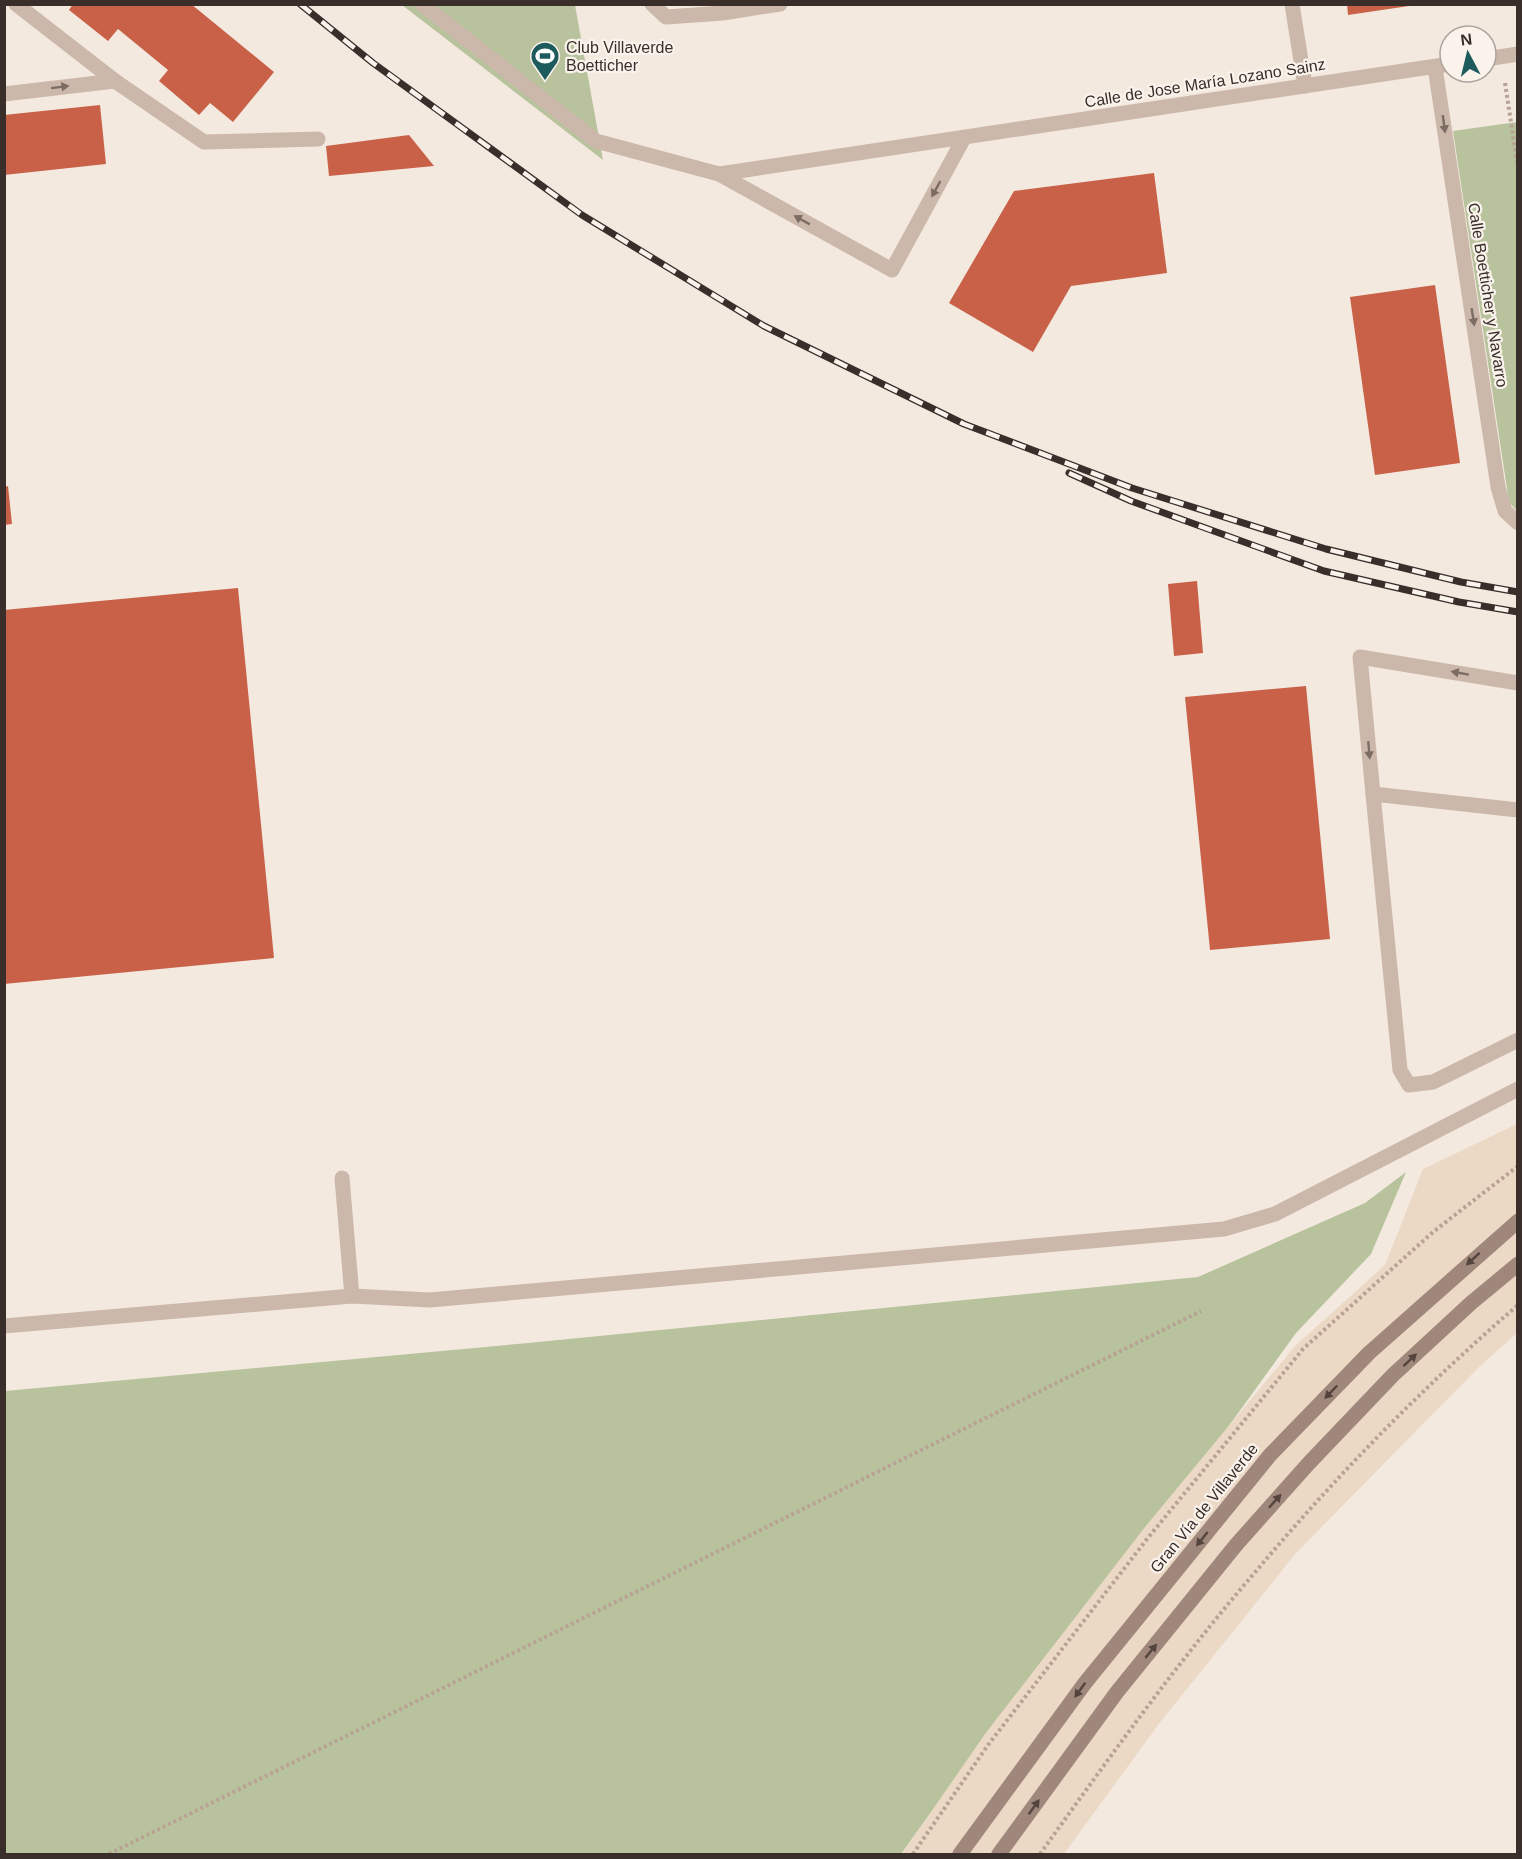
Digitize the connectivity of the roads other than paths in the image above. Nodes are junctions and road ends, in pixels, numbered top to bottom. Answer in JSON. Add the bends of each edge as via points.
{"nodes":[{"id":1,"x":16,"y":4,"type":"edge"},
{"id":2,"x":422,"y":4,"type":"edge"},
{"id":3,"x":652,"y":4,"type":"edge"},
{"id":4,"x":780,"y":4,"type":"edge"},
{"id":5,"x":1292,"y":4,"type":"edge"},
{"id":6,"x":1518,"y":54,"type":"edge"},
{"id":7,"x":1498,"y":57,"type":"edge"},
{"id":8,"x":1438,"y":66,"type":"edge"},
{"id":9,"x":115,"y":81,"type":"junction"},
{"id":10,"x":1445,"y":84,"type":"edge"},
{"id":11,"x":1305,"y":86,"type":"junction"},
{"id":12,"x":4,"y":94,"type":"edge"},
{"id":13,"x":964,"y":138,"type":"junction"},
{"id":14,"x":318,"y":139,"type":"dead end"},
{"id":15,"x":719,"y":174,"type":"junction"},
{"id":16,"x":1518,"y":523,"type":"edge"},
{"id":17,"x":1518,"y":683,"type":"edge"},
{"id":18,"x":1373,"y":794,"type":"junction"},
{"id":19,"x":1518,"y":810,"type":"edge"},
{"id":20,"x":1518,"y":1040,"type":"edge"},
{"id":21,"x":1518,"y":1089,"type":"edge"},
{"id":22,"x":342,"y":1178,"type":"dead end"},
{"id":23,"x":1518,"y":1221,"type":"edge"},
{"id":24,"x":1518,"y":1264,"type":"edge"},
{"id":25,"x":352,"y":1296,"type":"junction"},
{"id":26,"x":4,"y":1326,"type":"edge"},
{"id":27,"x":960,"y":1854,"type":"edge"},
{"id":28,"x":999,"y":1854,"type":"edge"}],
"edges":[{"from":1,"to":9,"type":"street"},
{"from":2,"to":15,"type":"street","via":[[596,141]]},
{"from":3,"to":4,"type":"street","via":[[666,17]]},
{"from":5,"to":11,"type":"street"},
{"from":6,"to":7,"type":"street"},
{"from":8,"to":11,"type":"street","name":"Calle de Jose María Lozano Sainz"},
{"from":12,"to":9,"type":"street","one_way":true},
{"from":9,"to":14,"type":"street","via":[[204,142]]},
{"from":10,"to":16,"type":"street","name":"Calle Boetticher y Navarro","one_way":true,"via":[[1498,487],[1505,511]]},
{"from":11,"to":13,"type":"street","name":"Calle de Jose María Lozano Sainz"},
{"from":13,"to":15,"type":"street","name":"Calle de Jose María Lozano Sainz"},
{"from":13,"to":15,"type":"street","one_way":true,"via":[[892,270]]},
{"from":17,"to":18,"type":"street","one_way":true,"via":[[1360,657]]},
{"from":18,"to":19,"type":"street"},
{"from":18,"to":20,"type":"street","via":[[1400,1070],[1409,1085],[1433,1082]]},
{"from":21,"to":25,"type":"street","via":[[1275,1214],[1224,1229],[430,1300]]},
{"from":22,"to":25,"type":"street"},
{"from":23,"to":27,"type":"street","name":"Gran Vía de Villaverde","one_way":true,"bridge":true,"via":[[1369,1353],[1270,1455],[1085,1683]]},
{"from":28,"to":24,"type":"street","one_way":true,"bridge":true,"via":[[1118,1692],[1236,1545],[1393,1375]]},
{"from":25,"to":26,"type":"street"}]}
